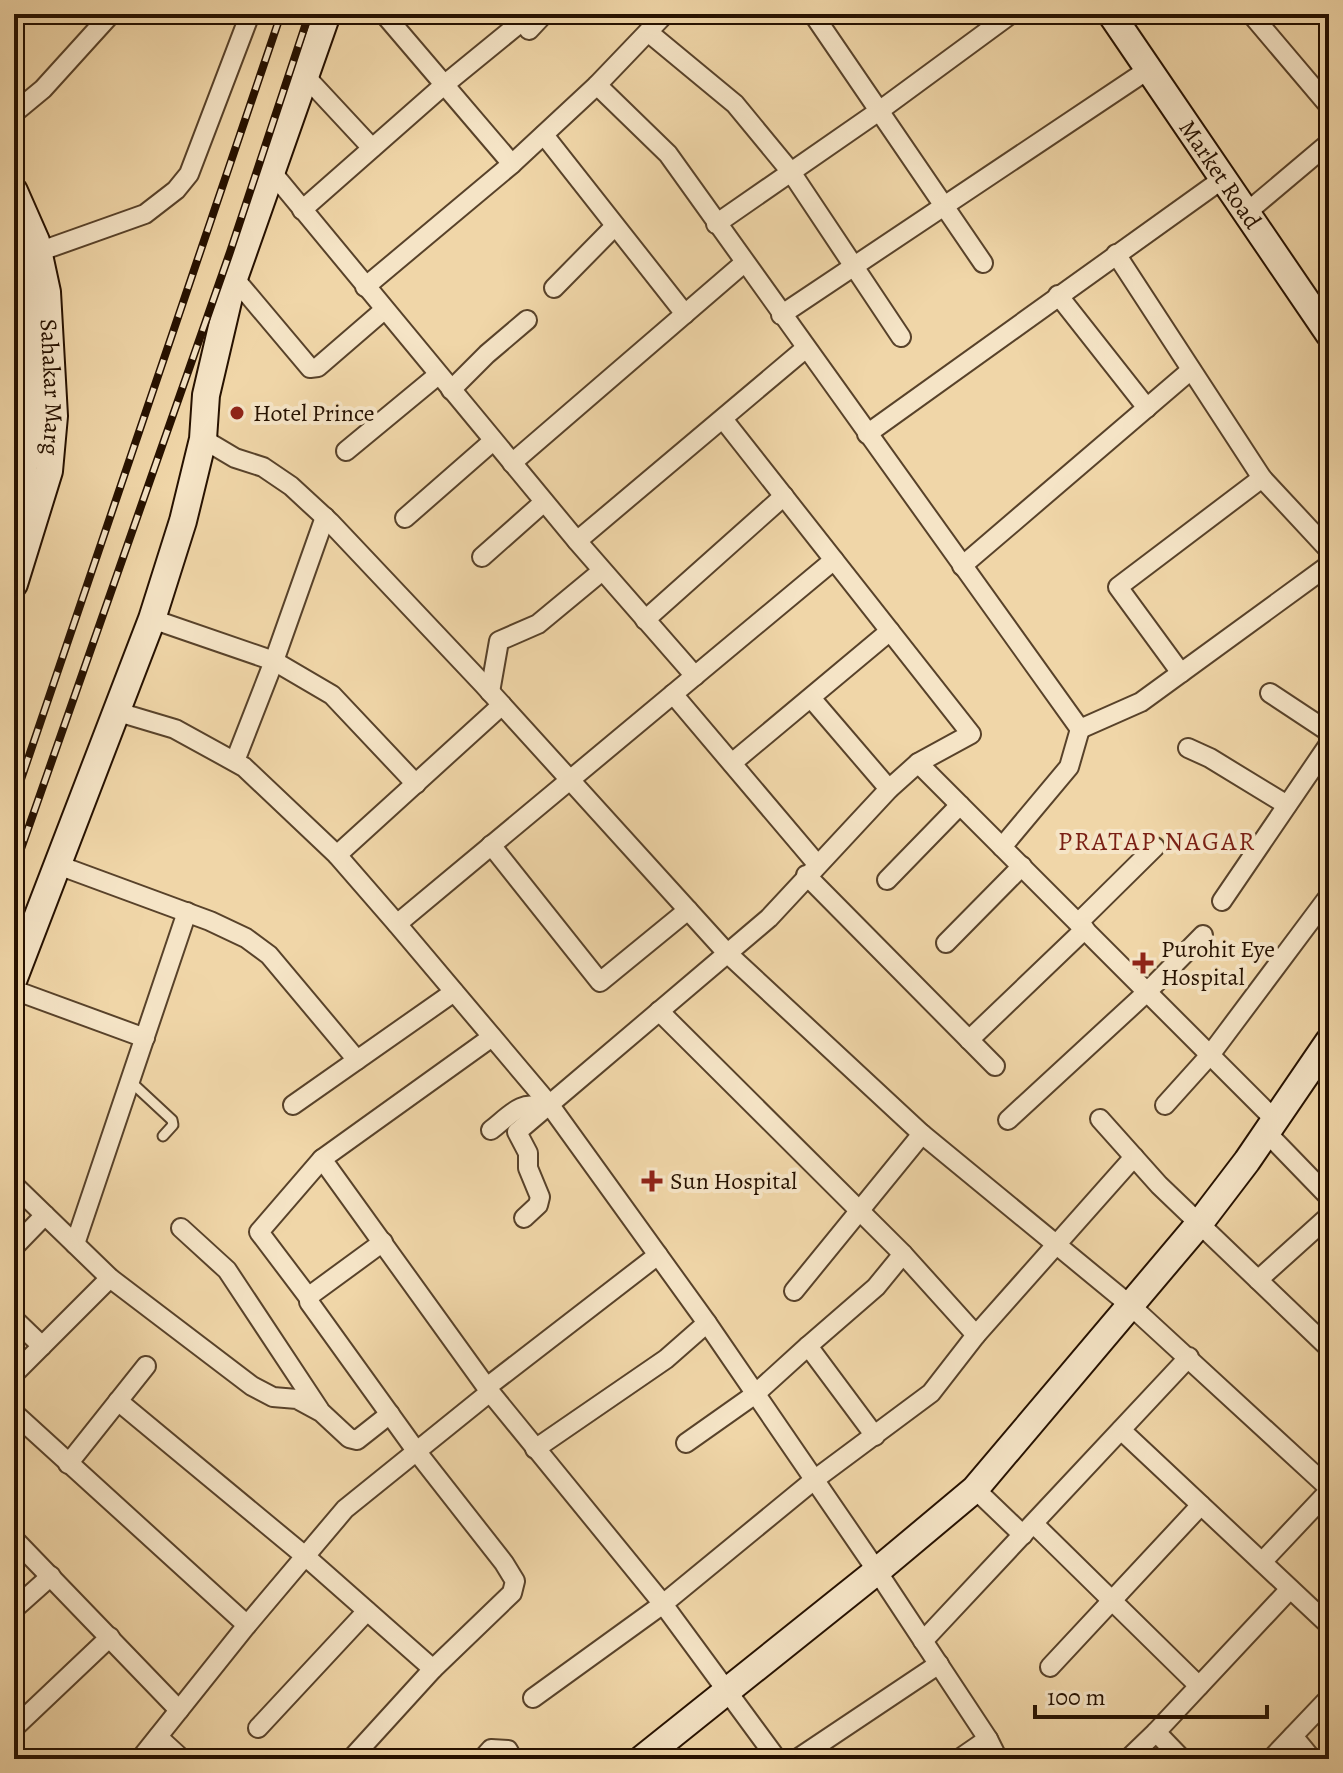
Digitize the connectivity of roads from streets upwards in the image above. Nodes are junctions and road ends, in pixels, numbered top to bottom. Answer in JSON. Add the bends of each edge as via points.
{"nodes":[{"id":1,"x":111,"y":14,"type":"edge"},
{"id":2,"x":250,"y":14,"type":"edge"},
{"id":3,"x":327,"y":14,"type":"edge"},
{"id":4,"x":384,"y":14,"type":"edge"},
{"id":5,"x":544,"y":14,"type":"edge"},
{"id":6,"x":665,"y":14,"type":"edge"},
{"id":7,"x":813,"y":14,"type":"edge"},
{"id":8,"x":1011,"y":14,"type":"edge"},
{"id":9,"x":1111,"y":14,"type":"edge"},
{"id":10,"x":1251,"y":14,"type":"edge"},
{"id":11,"x":648,"y":32,"type":"junction"},
{"id":12,"x":1149,"y":69,"type":"junction"},
{"id":13,"x":305,"y":76,"type":"junction"},
{"id":14,"x":444,"y":85,"type":"junction"},
{"id":15,"x":597,"y":85,"type":"junction"},
{"id":16,"x":1329,"y":106,"type":"edge"},
{"id":17,"x":879,"y":111,"type":"junction"},
{"id":18,"x":14,"y":113,"type":"edge"},
{"id":19,"x":544,"y":135,"type":"junction"},
{"id":20,"x":1329,"y":143,"type":"edge"},
{"id":21,"x":372,"y":148,"type":"junction"},
{"id":22,"x":512,"y":164,"type":"junction"},
{"id":23,"x":271,"y":171,"type":"junction"},
{"id":24,"x":791,"y":172,"type":"junction"},
{"id":25,"x":1224,"y":178,"type":"junction"},
{"id":26,"x":14,"y":191,"type":"edge"},
{"id":27,"x":944,"y":206,"type":"junction"},
{"id":28,"x":302,"y":210,"type":"junction"},
{"id":29,"x":1246,"y":213,"type":"junction"},
{"id":30,"x":716,"y":224,"type":"junction"},
{"id":31,"x":615,"y":226,"type":"junction"},
{"id":32,"x":26,"y":251,"type":"edge"},
{"id":33,"x":1116,"y":254,"type":"junction"},
{"id":34,"x":744,"y":263,"type":"junction"},
{"id":35,"x":983,"y":263,"type":"dead end"},
{"id":36,"x":855,"y":266,"type":"junction"},
{"id":37,"x":235,"y":279,"type":"junction"},
{"id":38,"x":365,"y":287,"type":"junction"},
{"id":39,"x":554,"y":288,"type":"dead end"},
{"id":40,"x":19,"y":295,"type":"edge"},
{"id":41,"x":1058,"y":295,"type":"junction"},
{"id":42,"x":384,"y":310,"type":"junction"},
{"id":43,"x":685,"y":314,"type":"junction"},
{"id":44,"x":781,"y":315,"type":"junction"},
{"id":45,"x":527,"y":320,"type":"dead end"},
{"id":46,"x":1326,"y":322,"type":"edge"},
{"id":47,"x":901,"y":337,"type":"dead end"},
{"id":48,"x":806,"y":348,"type":"junction"},
{"id":49,"x":1191,"y":370,"type":"junction"},
{"id":50,"x":438,"y":375,"type":"junction"},
{"id":51,"x":451,"y":390,"type":"junction"},
{"id":52,"x":1147,"y":408,"type":"junction"},
{"id":53,"x":723,"y":419,"type":"junction"},
{"id":54,"x":867,"y":434,"type":"junction"},
{"id":55,"x":203,"y":439,"type":"junction"},
{"id":56,"x":493,"y":441,"type":"junction"},
{"id":57,"x":346,"y":451,"type":"dead end"},
{"id":58,"x":512,"y":463,"type":"junction"},
{"id":59,"x":1262,"y":478,"type":"junction"},
{"id":60,"x":784,"y":496,"type":"junction"},
{"id":61,"x":544,"y":502,"type":"junction"},
{"id":62,"x":14,"y":503,"type":"edge"},
{"id":63,"x":325,"y":517,"type":"junction"},
{"id":64,"x":405,"y":518,"type":"dead end"},
{"id":65,"x":577,"y":541,"type":"junction"},
{"id":66,"x":1329,"y":550,"type":"edge"},
{"id":67,"x":482,"y":557,"type":"dead end"},
{"id":68,"x":834,"y":560,"type":"junction"},
{"id":69,"x":1329,"y":565,"type":"edge"},
{"id":70,"x":962,"y":566,"type":"junction"},
{"id":71,"x":602,"y":571,"type":"junction"},
{"id":72,"x":14,"y":584,"type":"edge"},
{"id":73,"x":152,"y":619,"type":"junction"},
{"id":74,"x":645,"y":620,"type":"junction"},
{"id":75,"x":890,"y":631,"type":"junction"},
{"id":76,"x":274,"y":661,"type":"junction"},
{"id":77,"x":1181,"y":673,"type":"junction"},
{"id":78,"x":695,"y":676,"type":"junction"},
{"id":79,"x":1270,"y":693,"type":"dead end"},
{"id":80,"x":673,"y":694,"type":"junction"},
{"id":81,"x":811,"y":698,"type":"junction"},
{"id":82,"x":496,"y":699,"type":"junction"},
{"id":83,"x":118,"y":712,"type":"junction"},
{"id":84,"x":1080,"y":729,"type":"junction"},
{"id":85,"x":1329,"y":732,"type":"edge"},
{"id":86,"x":1329,"y":744,"type":"edge"},
{"id":87,"x":1188,"y":748,"type":"dead end"},
{"id":88,"x":235,"y":761,"type":"junction"},
{"id":89,"x":732,"y":763,"type":"junction"},
{"id":90,"x":918,"y":763,"type":"junction"},
{"id":91,"x":570,"y":780,"type":"junction"},
{"id":92,"x":416,"y":784,"type":"junction"},
{"id":93,"x":889,"y":789,"type":"junction"},
{"id":94,"x":960,"y":805,"type":"junction"},
{"id":95,"x":1287,"y":805,"type":"junction"},
{"id":96,"x":491,"y":845,"type":"junction"},
{"id":97,"x":1002,"y":847,"type":"junction"},
{"id":98,"x":1155,"y":847,"type":"dead end"},
{"id":99,"x":337,"y":855,"type":"junction"},
{"id":100,"x":58,"y":865,"type":"junction"},
{"id":101,"x":1022,"y":866,"type":"junction"},
{"id":102,"x":812,"y":870,"type":"junction"},
{"id":103,"x":887,"y":880,"type":"dead end"},
{"id":104,"x":1329,"y":896,"type":"edge"},
{"id":105,"x":1222,"y":901,"type":"dead end"},
{"id":106,"x":688,"y":910,"type":"junction"},
{"id":107,"x":187,"y":912,"type":"junction"},
{"id":108,"x":397,"y":924,"type":"junction"},
{"id":109,"x":1082,"y":926,"type":"junction"},
{"id":110,"x":1203,"y":935,"type":"dead end"},
{"id":111,"x":946,"y":943,"type":"dead end"},
{"id":112,"x":727,"y":953,"type":"junction"},
{"id":113,"x":14,"y":978,"type":"edge"},
{"id":114,"x":14,"y":990,"type":"edge"},
{"id":115,"x":454,"y":992,"type":"junction"},
{"id":116,"x":1147,"y":992,"type":"junction"},
{"id":117,"x":659,"y":1011,"type":"junction"},
{"id":118,"x":492,"y":1037,"type":"junction"},
{"id":119,"x":145,"y":1038,"type":"junction"},
{"id":120,"x":969,"y":1040,"type":"junction"},
{"id":121,"x":1329,"y":1041,"type":"edge"},
{"id":122,"x":1210,"y":1055,"type":"junction"},
{"id":123,"x":357,"y":1060,"type":"junction"},
{"id":124,"x":995,"y":1066,"type":"dead end"},
{"id":125,"x":293,"y":1105,"type":"dead end"},
{"id":126,"x":1165,"y":1105,"type":"dead end"},
{"id":127,"x":545,"y":1107,"type":"junction"},
{"id":128,"x":1100,"y":1119,"type":"dead end"},
{"id":129,"x":1008,"y":1120,"type":"dead end"},
{"id":130,"x":1271,"y":1126,"type":"junction"},
{"id":131,"x":491,"y":1130,"type":"dead end"},
{"id":132,"x":922,"y":1134,"type":"junction"},
{"id":133,"x":1134,"y":1157,"type":"junction"},
{"id":134,"x":322,"y":1159,"type":"junction"},
{"id":135,"x":14,"y":1185,"type":"edge"},
{"id":136,"x":1329,"y":1197,"type":"edge"},
{"id":137,"x":860,"y":1212,"type":"junction"},
{"id":138,"x":45,"y":1215,"type":"junction"},
{"id":139,"x":1329,"y":1216,"type":"edge"},
{"id":140,"x":524,"y":1218,"type":"dead end"},
{"id":141,"x":1199,"y":1224,"type":"junction"},
{"id":142,"x":181,"y":1228,"type":"dead end"},
{"id":143,"x":383,"y":1242,"type":"junction"},
{"id":144,"x":75,"y":1244,"type":"junction"},
{"id":145,"x":1057,"y":1245,"type":"junction"},
{"id":146,"x":14,"y":1247,"type":"edge"},
{"id":147,"x":903,"y":1254,"type":"junction"},
{"id":148,"x":658,"y":1255,"type":"junction"},
{"id":149,"x":110,"y":1278,"type":"junction"},
{"id":150,"x":1258,"y":1280,"type":"junction"},
{"id":151,"x":794,"y":1291,"type":"dead end"},
{"id":152,"x":309,"y":1298,"type":"junction"},
{"id":153,"x":1131,"y":1306,"type":"junction"},
{"id":154,"x":14,"y":1319,"type":"edge"},
{"id":155,"x":707,"y":1323,"type":"junction"},
{"id":156,"x":976,"y":1335,"type":"junction"},
{"id":157,"x":42,"y":1346,"type":"junction"},
{"id":158,"x":808,"y":1346,"type":"junction"},
{"id":159,"x":1329,"y":1348,"type":"edge"},
{"id":160,"x":1189,"y":1357,"type":"junction"},
{"id":161,"x":146,"y":1366,"type":"dead end"},
{"id":162,"x":14,"y":1374,"type":"edge"},
{"id":163,"x":488,"y":1389,"type":"junction"},
{"id":164,"x":754,"y":1395,"type":"junction"},
{"id":165,"x":118,"y":1401,"type":"junction"},
{"id":166,"x":321,"y":1412,"type":"junction"},
{"id":167,"x":14,"y":1413,"type":"edge"},
{"id":168,"x":390,"y":1414,"type":"junction"},
{"id":169,"x":1121,"y":1430,"type":"junction"},
{"id":170,"x":875,"y":1436,"type":"junction"},
{"id":171,"x":686,"y":1443,"type":"dead end"},
{"id":172,"x":535,"y":1449,"type":"junction"},
{"id":173,"x":417,"y":1452,"type":"junction"},
{"id":174,"x":68,"y":1464,"type":"junction"},
{"id":175,"x":814,"y":1480,"type":"junction"},
{"id":176,"x":975,"y":1489,"type":"junction"},
{"id":177,"x":1329,"y":1490,"type":"edge"},
{"id":178,"x":1201,"y":1505,"type":"junction"},
{"id":179,"x":1028,"y":1529,"type":"junction"},
{"id":180,"x":14,"y":1539,"type":"edge"},
{"id":181,"x":305,"y":1556,"type":"junction"},
{"id":182,"x":1262,"y":1562,"type":"junction"},
{"id":183,"x":877,"y":1571,"type":"junction"},
{"id":184,"x":51,"y":1576,"type":"junction"},
{"id":185,"x":1290,"y":1589,"type":"junction"},
{"id":186,"x":1113,"y":1600,"type":"junction"},
{"id":187,"x":663,"y":1604,"type":"junction"},
{"id":188,"x":14,"y":1609,"type":"edge"},
{"id":189,"x":367,"y":1611,"type":"junction"},
{"id":190,"x":247,"y":1625,"type":"junction"},
{"id":191,"x":1329,"y":1625,"type":"edge"},
{"id":192,"x":110,"y":1637,"type":"junction"},
{"id":193,"x":923,"y":1641,"type":"junction"},
{"id":194,"x":939,"y":1664,"type":"junction"},
{"id":195,"x":1050,"y":1667,"type":"dead end"},
{"id":196,"x":433,"y":1669,"type":"junction"},
{"id":197,"x":1199,"y":1686,"type":"junction"},
{"id":198,"x":727,"y":1692,"type":"junction"},
{"id":199,"x":533,"y":1698,"type":"dead end"},
{"id":200,"x":1329,"y":1698,"type":"edge"},
{"id":201,"x":179,"y":1710,"type":"junction"},
{"id":202,"x":14,"y":1728,"type":"edge"},
{"id":203,"x":258,"y":1728,"type":"dead end"},
{"id":204,"x":1156,"y":1732,"type":"junction"},
{"id":205,"x":1293,"y":1736,"type":"junction"},
{"id":206,"x":158,"y":1737,"type":"junction"},
{"id":207,"x":988,"y":1739,"type":"junction"},
{"id":208,"x":140,"y":1759,"type":"edge"},
{"id":209,"x":182,"y":1759,"type":"edge"},
{"id":210,"x":351,"y":1759,"type":"edge"},
{"id":211,"x":482,"y":1759,"type":"edge"},
{"id":212,"x":513,"y":1759,"type":"edge"},
{"id":213,"x":642,"y":1759,"type":"edge"},
{"id":214,"x":777,"y":1759,"type":"edge"},
{"id":215,"x":797,"y":1759,"type":"edge"},
{"id":216,"x":959,"y":1759,"type":"edge"},
{"id":217,"x":998,"y":1759,"type":"edge"},
{"id":218,"x":1128,"y":1759,"type":"edge"},
{"id":219,"x":1182,"y":1759,"type":"edge"},
{"id":220,"x":1271,"y":1759,"type":"edge"},
{"id":221,"x":1312,"y":1759,"type":"edge"}],
"edges":[{"from":1,"to":18,"type":"street"},
{"from":2,"to":32,"type":"street","via":[[189,174],[176,190],[145,214]]},
{"from":3,"to":13,"type":"street"},
{"from":4,"to":14,"type":"street"},
{"from":5,"to":14,"type":"street"},
{"from":6,"to":11,"type":"street"},
{"from":7,"to":17,"type":"street"},
{"from":8,"to":17,"type":"street"},
{"from":9,"to":12,"type":"street","name":"Market Road"},
{"from":10,"to":16,"type":"street"},
{"from":11,"to":15,"type":"street"},
{"from":11,"to":24,"type":"street","via":[[735,104]]},
{"from":12,"to":25,"type":"street","name":"Market Road"},
{"from":12,"to":27,"type":"street"},
{"from":13,"to":21,"type":"street"},
{"from":13,"to":23,"type":"street"},
{"from":14,"to":21,"type":"street"},
{"from":14,"to":22,"type":"street"},
{"from":15,"to":19,"type":"street"},
{"from":15,"to":30,"type":"street","via":[[668,154]]},
{"from":17,"to":24,"type":"street"},
{"from":17,"to":27,"type":"street"},
{"from":19,"to":22,"type":"street"},
{"from":19,"to":31,"type":"street"},
{"from":20,"to":29,"type":"street"},
{"from":21,"to":28,"type":"street"},
{"from":22,"to":38,"type":"street"},
{"from":23,"to":28,"type":"street"},
{"from":23,"to":37,"type":"street"},
{"from":24,"to":30,"type":"street"},
{"from":24,"to":36,"type":"street"},
{"from":25,"to":29,"type":"street","name":"Market Road"},
{"from":25,"to":33,"type":"street"},
{"from":26,"to":32,"type":"street","name":"Sahakar Marg"},
{"from":27,"to":35,"type":"street"},
{"from":27,"to":36,"type":"street"},
{"from":28,"to":38,"type":"street"},
{"from":29,"to":46,"type":"street","name":"Market Road"},
{"from":30,"to":34,"type":"street"},
{"from":31,"to":39,"type":"street"},
{"from":31,"to":43,"type":"street"},
{"from":32,"to":40,"type":"street","name":"Sahakar Marg"},
{"from":32,"to":72,"type":"street","name":"Sahakar Marg","via":[[47,292],[54,416],[49,471]]},
{"from":33,"to":41,"type":"street"},
{"from":33,"to":49,"type":"street"},
{"from":34,"to":43,"type":"street"},
{"from":34,"to":44,"type":"street"},
{"from":36,"to":44,"type":"street"},
{"from":36,"to":47,"type":"street"},
{"from":37,"to":42,"type":"street","via":[[310,368],[318,367]]},
{"from":37,"to":55,"type":"street","via":[[206,395]]},
{"from":38,"to":42,"type":"street"},
{"from":40,"to":62,"type":"street","name":"Sahakar Marg","via":[[30,416]]},
{"from":41,"to":52,"type":"street"},
{"from":41,"to":54,"type":"street"},
{"from":42,"to":50,"type":"street"},
{"from":43,"to":58,"type":"street"},
{"from":44,"to":48,"type":"street"},
{"from":45,"to":51,"type":"street"},
{"from":48,"to":53,"type":"street"},
{"from":48,"to":54,"type":"street"},
{"from":49,"to":52,"type":"street"},
{"from":49,"to":59,"type":"street"},
{"from":50,"to":51,"type":"street"},
{"from":50,"to":57,"type":"street"},
{"from":51,"to":56,"type":"street"},
{"from":52,"to":70,"type":"street"},
{"from":53,"to":60,"type":"street"},
{"from":53,"to":65,"type":"street"},
{"from":54,"to":70,"type":"street"},
{"from":55,"to":63,"type":"street","via":[[263,467]]},
{"from":55,"to":73,"type":"street"},
{"from":56,"to":58,"type":"street"},
{"from":56,"to":64,"type":"street"},
{"from":58,"to":61,"type":"street"},
{"from":59,"to":66,"type":"street"},
{"from":59,"to":77,"type":"street","via":[[1118,587]]},
{"from":60,"to":68,"type":"street"},
{"from":60,"to":74,"type":"street"},
{"from":61,"to":65,"type":"street"},
{"from":61,"to":67,"type":"street"},
{"from":63,"to":76,"type":"street"},
{"from":63,"to":82,"type":"street"},
{"from":65,"to":71,"type":"street"},
{"from":68,"to":75,"type":"street"},
{"from":68,"to":78,"type":"street"},
{"from":69,"to":77,"type":"street"},
{"from":70,"to":84,"type":"street"},
{"from":71,"to":74,"type":"street"},
{"from":71,"to":82,"type":"street","via":[[538,624],[499,641]]},
{"from":73,"to":76,"type":"street"},
{"from":73,"to":83,"type":"street"},
{"from":74,"to":78,"type":"street"},
{"from":75,"to":81,"type":"street"},
{"from":75,"to":90,"type":"street","via":[[971,734]]},
{"from":76,"to":88,"type":"street"},
{"from":76,"to":92,"type":"street","via":[[332,695]]},
{"from":77,"to":84,"type":"street","via":[[1141,702]]},
{"from":78,"to":80,"type":"street"},
{"from":79,"to":85,"type":"street"},
{"from":80,"to":89,"type":"street"},
{"from":80,"to":91,"type":"street"},
{"from":81,"to":89,"type":"street"},
{"from":81,"to":93,"type":"street"},
{"from":82,"to":91,"type":"street"},
{"from":82,"to":92,"type":"street"},
{"from":83,"to":88,"type":"street","via":[[175,729]]},
{"from":83,"to":100,"type":"street"},
{"from":84,"to":97,"type":"street","via":[[1069,767]]},
{"from":86,"to":95,"type":"street"},
{"from":87,"to":95,"type":"street"},
{"from":88,"to":99,"type":"street"},
{"from":89,"to":102,"type":"street"},
{"from":90,"to":93,"type":"street"},
{"from":90,"to":94,"type":"street"},
{"from":91,"to":96,"type":"street"},
{"from":91,"to":106,"type":"street"},
{"from":92,"to":99,"type":"street"},
{"from":93,"to":102,"type":"street"},
{"from":94,"to":97,"type":"street"},
{"from":94,"to":103,"type":"street"},
{"from":95,"to":105,"type":"street"},
{"from":96,"to":106,"type":"street","via":[[600,982]]},
{"from":96,"to":108,"type":"street"},
{"from":97,"to":101,"type":"street"},
{"from":98,"to":109,"type":"street"},
{"from":99,"to":108,"type":"street"},
{"from":100,"to":107,"type":"street"},
{"from":100,"to":113,"type":"street"},
{"from":101,"to":109,"type":"street"},
{"from":101,"to":111,"type":"street"},
{"from":102,"to":112,"type":"street","via":[[769,918]]},
{"from":102,"to":120,"type":"street"},
{"from":104,"to":122,"type":"street"},
{"from":106,"to":112,"type":"street"},
{"from":107,"to":119,"type":"street"},
{"from":107,"to":123,"type":"street","via":[[246,938],[269,955]]},
{"from":108,"to":115,"type":"street"},
{"from":109,"to":116,"type":"street"},
{"from":109,"to":120,"type":"street"},
{"from":110,"to":116,"type":"street"},
{"from":112,"to":117,"type":"street"},
{"from":112,"to":132,"type":"street"},
{"from":114,"to":119,"type":"street"},
{"from":115,"to":118,"type":"street"},
{"from":115,"to":123,"type":"street"},
{"from":116,"to":122,"type":"street"},
{"from":116,"to":129,"type":"street"},
{"from":117,"to":127,"type":"street"},
{"from":117,"to":137,"type":"street"},
{"from":118,"to":127,"type":"street"},
{"from":118,"to":134,"type":"street"},
{"from":119,"to":144,"type":"street"},
{"from":120,"to":124,"type":"street"},
{"from":121,"to":130,"type":"street"},
{"from":122,"to":126,"type":"street"},
{"from":122,"to":130,"type":"street"},
{"from":123,"to":125,"type":"street"},
{"from":127,"to":131,"type":"street","via":[[524,1105]]},
{"from":127,"to":140,"type":"street","via":[[517,1132],[540,1197]]},
{"from":127,"to":148,"type":"street"},
{"from":128,"to":133,"type":"street"},
{"from":130,"to":136,"type":"street"},
{"from":130,"to":141,"type":"street"},
{"from":132,"to":137,"type":"street"},
{"from":132,"to":145,"type":"street"},
{"from":133,"to":141,"type":"street"},
{"from":133,"to":145,"type":"street"},
{"from":134,"to":143,"type":"street"},
{"from":134,"to":152,"type":"street","via":[[259,1232]]},
{"from":135,"to":138,"type":"street"},
{"from":137,"to":147,"type":"street"},
{"from":137,"to":151,"type":"street"},
{"from":138,"to":144,"type":"street"},
{"from":138,"to":146,"type":"street"},
{"from":139,"to":150,"type":"street"},
{"from":141,"to":150,"type":"street"},
{"from":141,"to":153,"type":"street"},
{"from":142,"to":166,"type":"street","via":[[227,1270]]},
{"from":143,"to":152,"type":"street"},
{"from":143,"to":163,"type":"street"},
{"from":144,"to":149,"type":"street"},
{"from":145,"to":153,"type":"street"},
{"from":145,"to":156,"type":"street"},
{"from":147,"to":156,"type":"street"},
{"from":147,"to":158,"type":"street","via":[[876,1287]]},
{"from":148,"to":155,"type":"street"},
{"from":148,"to":163,"type":"street"},
{"from":149,"to":157,"type":"street"},
{"from":149,"to":166,"type":"street","via":[[252,1386]]},
{"from":150,"to":159,"type":"street"},
{"from":152,"to":168,"type":"street"},
{"from":153,"to":160,"type":"street"},
{"from":153,"to":176,"type":"street"},
{"from":154,"to":157,"type":"street"},
{"from":155,"to":164,"type":"street"},
{"from":155,"to":172,"type":"street","via":[[666,1359]]},
{"from":156,"to":170,"type":"street","via":[[931,1393]]},
{"from":157,"to":162,"type":"street"},
{"from":158,"to":164,"type":"street"},
{"from":158,"to":170,"type":"street"},
{"from":160,"to":169,"type":"street"},
{"from":160,"to":177,"type":"street"},
{"from":161,"to":165,"type":"street"},
{"from":163,"to":172,"type":"street"},
{"from":163,"to":173,"type":"street"},
{"from":164,"to":171,"type":"street"},
{"from":164,"to":175,"type":"street"},
{"from":165,"to":174,"type":"street"},
{"from":165,"to":181,"type":"street"},
{"from":166,"to":168,"type":"street","via":[[357,1440]]},
{"from":167,"to":174,"type":"street"},
{"from":168,"to":173,"type":"street"},
{"from":169,"to":178,"type":"street"},
{"from":169,"to":179,"type":"street"},
{"from":170,"to":175,"type":"street"},
{"from":172,"to":187,"type":"street"},
{"from":173,"to":181,"type":"street","via":[[345,1509]]},
{"from":173,"to":196,"type":"street","via":[[515,1581],[512,1593]]},
{"from":174,"to":190,"type":"street"},
{"from":175,"to":183,"type":"street"},
{"from":175,"to":187,"type":"street"},
{"from":176,"to":179,"type":"street"},
{"from":176,"to":183,"type":"street"},
{"from":177,"to":182,"type":"street"},
{"from":178,"to":182,"type":"street"},
{"from":178,"to":186,"type":"street"},
{"from":179,"to":186,"type":"street"},
{"from":179,"to":193,"type":"street"},
{"from":180,"to":184,"type":"street"},
{"from":181,"to":189,"type":"street"},
{"from":181,"to":190,"type":"street"},
{"from":182,"to":185,"type":"street"},
{"from":183,"to":193,"type":"street"},
{"from":183,"to":198,"type":"street"},
{"from":184,"to":188,"type":"street"},
{"from":184,"to":192,"type":"street"},
{"from":185,"to":191,"type":"street"},
{"from":185,"to":197,"type":"street"},
{"from":186,"to":195,"type":"street"},
{"from":186,"to":197,"type":"street"},
{"from":187,"to":198,"type":"street"},
{"from":187,"to":199,"type":"street"},
{"from":189,"to":196,"type":"street"},
{"from":189,"to":203,"type":"street"},
{"from":190,"to":201,"type":"street"},
{"from":192,"to":201,"type":"street"},
{"from":192,"to":202,"type":"street"},
{"from":193,"to":194,"type":"street"},
{"from":194,"to":207,"type":"street"},
{"from":194,"to":215,"type":"street"},
{"from":196,"to":210,"type":"street"},
{"from":197,"to":204,"type":"street"},
{"from":198,"to":213,"type":"street"},
{"from":198,"to":214,"type":"street"},
{"from":200,"to":205,"type":"street"},
{"from":201,"to":206,"type":"street"},
{"from":204,"to":218,"type":"street"},
{"from":204,"to":219,"type":"street"},
{"from":205,"to":220,"type":"street"},
{"from":205,"to":221,"type":"street"},
{"from":206,"to":208,"type":"street"},
{"from":206,"to":209,"type":"street"},
{"from":207,"to":216,"type":"street"},
{"from":207,"to":217,"type":"street"},
{"from":211,"to":212,"type":"street","via":[[491,1749],[508,1750]]}]}
